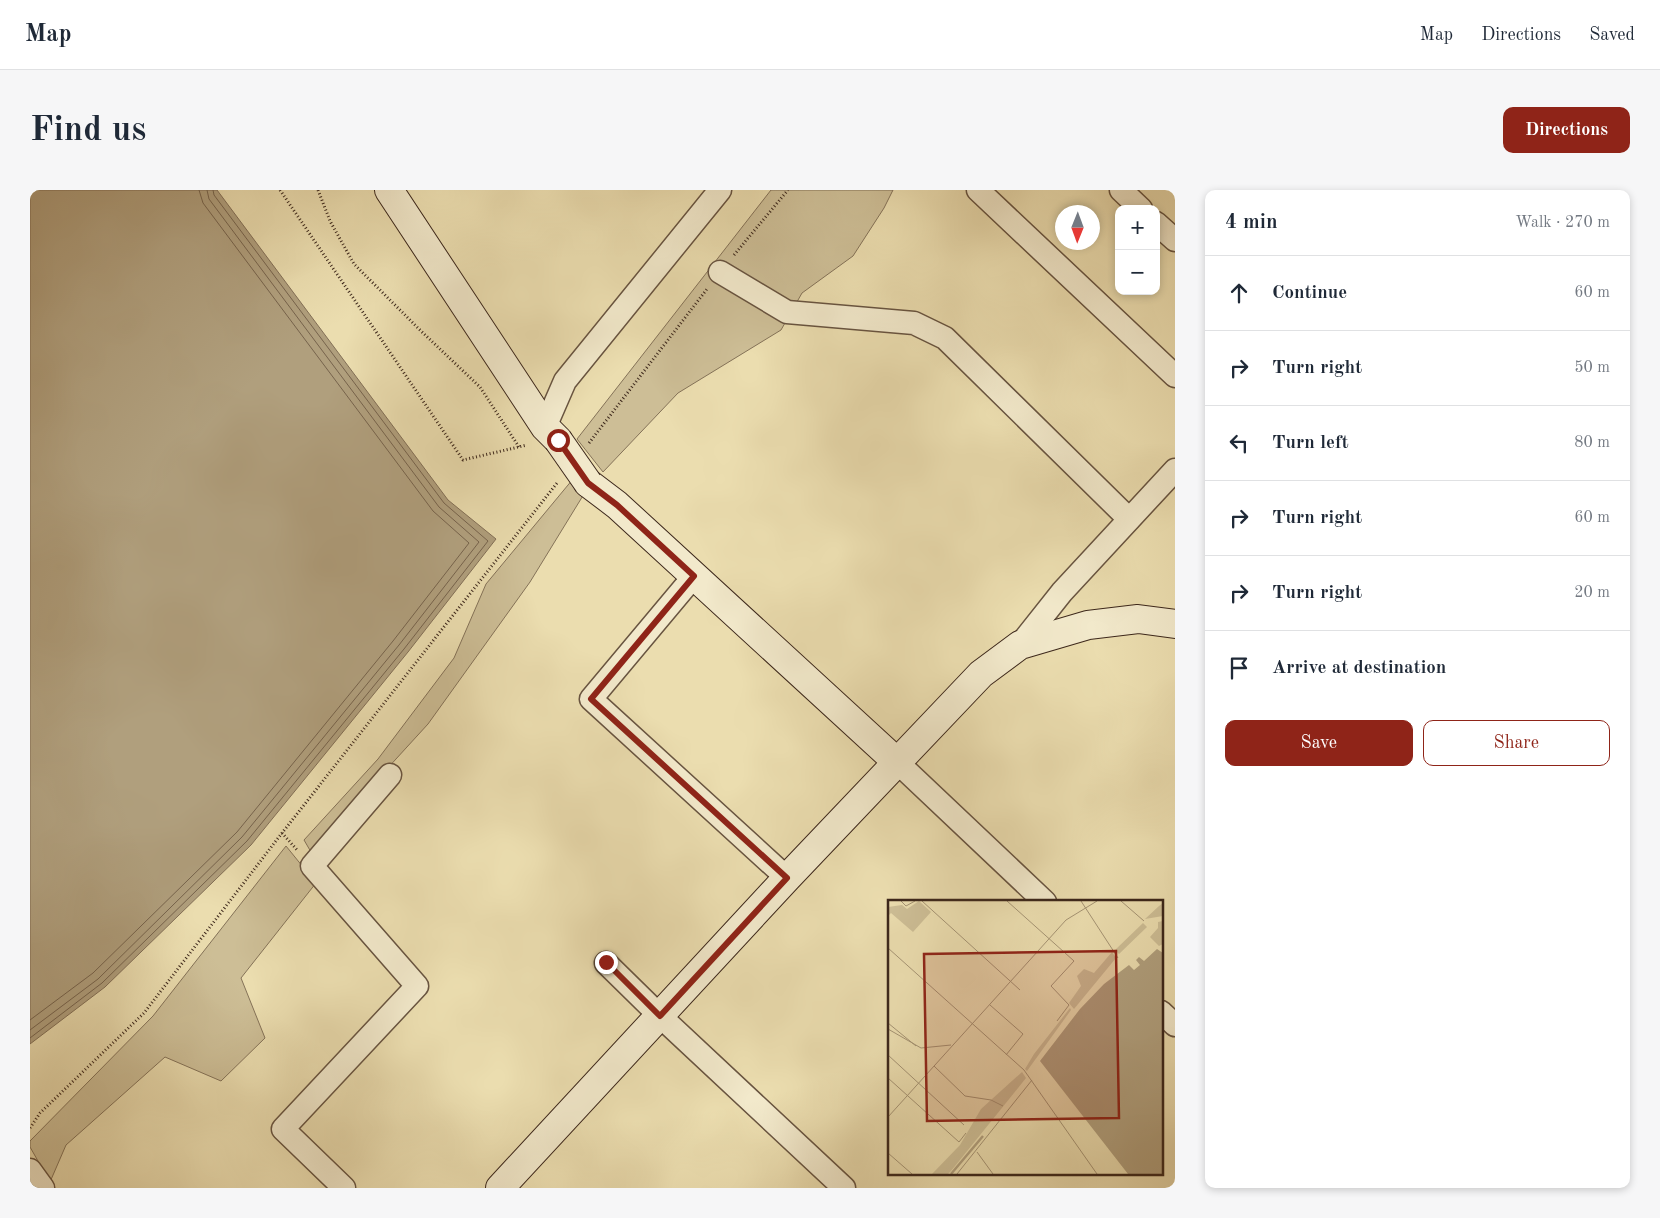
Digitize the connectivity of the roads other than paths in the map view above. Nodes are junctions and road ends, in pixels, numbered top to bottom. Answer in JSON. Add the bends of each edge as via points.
{"nodes":[{"id":1,"x":389,"y":190,"type":"edge"},
{"id":2,"x":720,"y":190,"type":"edge"},
{"id":3,"x":978,"y":190,"type":"edge"},
{"id":4,"x":1121,"y":190,"type":"edge"},
{"id":5,"x":1137,"y":205,"type":"edge"},
{"id":6,"x":1160,"y":227,"type":"edge"},
{"id":7,"x":1175,"y":240,"type":"edge"},
{"id":8,"x":720,"y":272,"type":"road end"},
{"id":9,"x":1175,"y":376,"type":"edge"},
{"id":10,"x":552,"y":433,"type":"junction"},
{"id":11,"x":1175,"y":470,"type":"edge"},
{"id":12,"x":1130,"y":519,"type":"junction"},
{"id":13,"x":694,"y":576,"type":"junction"},
{"id":14,"x":1175,"y":624,"type":"edge"},
{"id":15,"x":1020,"y":645,"type":"junction"},
{"id":16,"x":897,"y":762,"type":"junction"},
{"id":17,"x":390,"y":775,"type":"dead end"},
{"id":18,"x":787,"y":878,"type":"junction"},
{"id":19,"x":1043,"y":900,"type":"edge"},
{"id":20,"x":606,"y":962,"type":"dead end"},
{"id":21,"x":1162,"y":1013,"type":"edge"},
{"id":22,"x":660,"y":1016,"type":"junction"},
{"id":23,"x":1175,"y":1025,"type":"edge"},
{"id":24,"x":30,"y":1170,"type":"edge"},
{"id":25,"x":43,"y":1188,"type":"edge"},
{"id":26,"x":344,"y":1188,"type":"edge"},
{"id":27,"x":500,"y":1188,"type":"edge"},
{"id":28,"x":844,"y":1188,"type":"edge"}],
"edges":[{"from":1,"to":10,"type":"street"},
{"from":2,"to":10,"type":"street","via":[[565,381]]},
{"from":3,"to":9,"type":"street"},
{"from":4,"to":5,"type":"street"},
{"from":6,"to":7,"type":"street"},
{"from":8,"to":12,"type":"street","via":[[787,312],[914,323],[946,338]]},
{"from":10,"to":13,"type":"street","bridge":true,"via":[[588,483],[617,505]]},
{"from":11,"to":12,"type":"street"},
{"from":12,"to":15,"type":"street","via":[[1062,592]]},
{"from":13,"to":16,"type":"street"},
{"from":13,"to":18,"type":"street","via":[[591,699]]},
{"from":14,"to":15,"type":"street","via":[[1138,619],[1088,625]]},
{"from":15,"to":16,"type":"street","via":[[981,674]]},
{"from":16,"to":18,"type":"street"},
{"from":16,"to":19,"type":"street"},
{"from":17,"to":26,"type":"street","via":[[312,866],[418,986],[283,1129]]},
{"from":18,"to":22,"type":"street"},
{"from":20,"to":22,"type":"street"},
{"from":21,"to":23,"type":"street"},
{"from":22,"to":27,"type":"street"},
{"from":22,"to":28,"type":"street"},
{"from":24,"to":25,"type":"street"}]}
